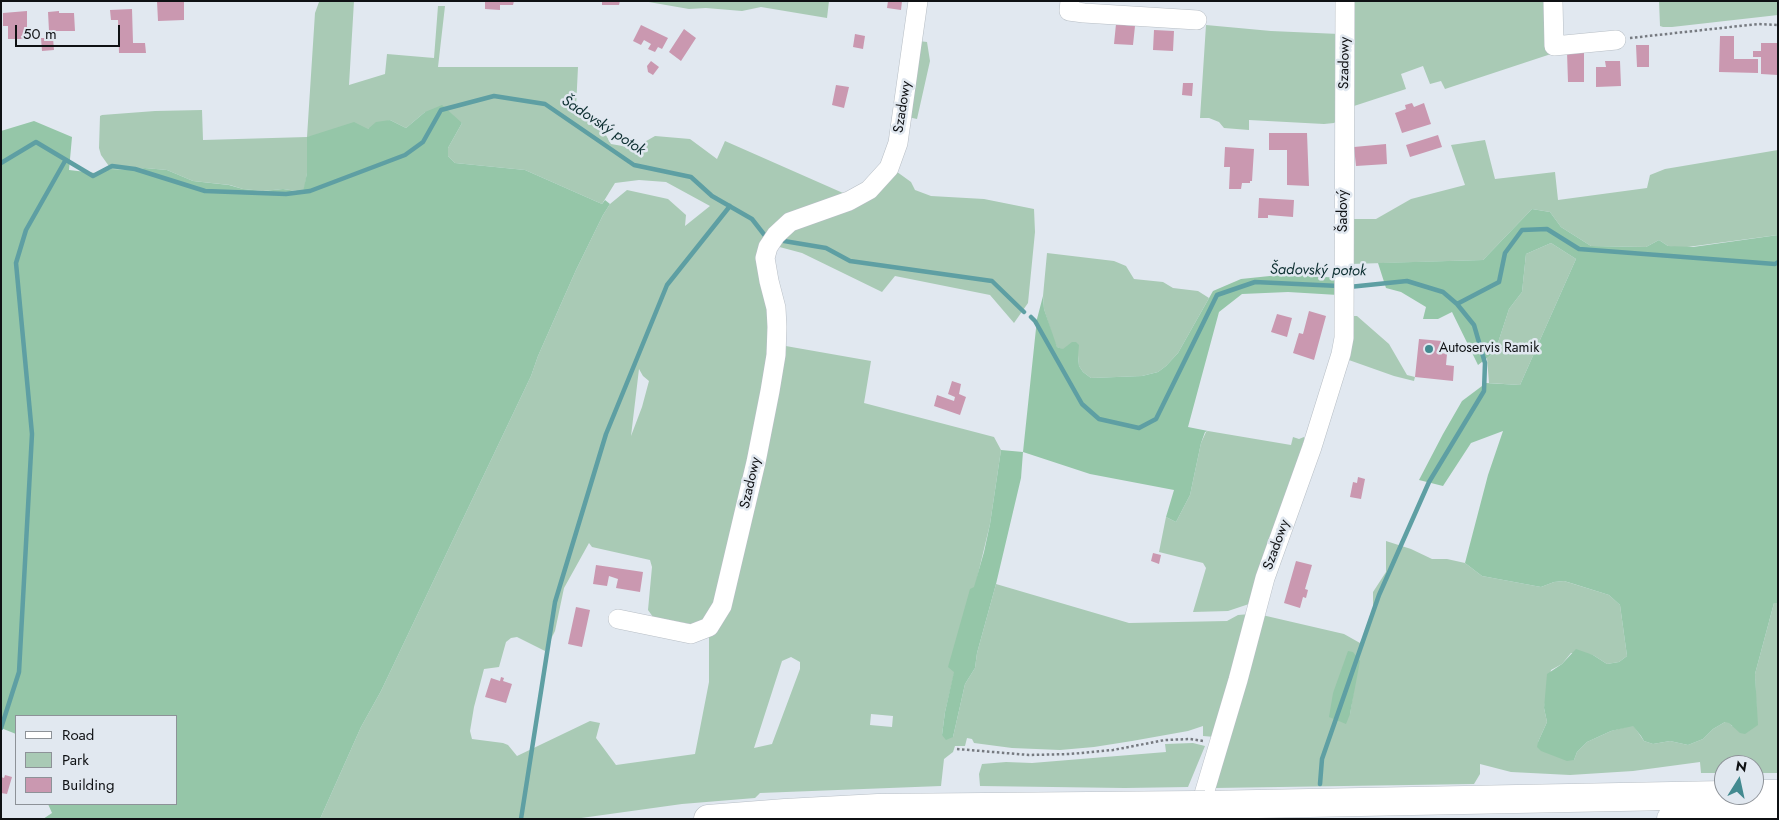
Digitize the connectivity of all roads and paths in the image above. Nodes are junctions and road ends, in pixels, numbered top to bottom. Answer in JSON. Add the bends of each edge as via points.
{"nodes":[{"id":1,"x":918,"y":1,"type":"edge"},
{"id":2,"x":1346,"y":1,"type":"edge"},
{"id":3,"x":1553,"y":1,"type":"edge"},
{"id":4,"x":1069,"y":6,"type":"edge"},
{"id":5,"x":1197,"y":20,"type":"dead end"},
{"id":6,"x":1778,"y":25,"type":"edge"},
{"id":7,"x":1616,"y":40,"type":"joint"},
{"id":8,"x":1344,"y":126,"type":"joint"},
{"id":9,"x":1343,"y":287,"type":"joint"},
{"id":10,"x":618,"y":619,"type":"dead end"},
{"id":11,"x":1219,"y":746,"type":"junction"},
{"id":12,"x":957,"y":749,"type":"dead end"},
{"id":13,"x":1764,"y":794,"type":"edge"},
{"id":14,"x":1778,"y":794,"type":"edge"},
{"id":15,"x":1714,"y":795,"type":"edge"},
{"id":16,"x":1201,"y":801,"type":"junction"},
{"id":17,"x":1778,"y":817,"type":"edge"},
{"id":18,"x":708,"y":819,"type":"edge"},
{"id":19,"x":1671,"y":819,"type":"edge"}],
"edges":[{"from":1,"to":10,"type":"street","name":"Szadowy","via":[[898,143],[889,168],[869,190],[849,201],[790,222],[773,239],[765,258],[776,308],[776,355],[756,462],[722,606],[709,627],[691,634]]},
{"from":2,"to":8,"type":"street","name":"Szadowy"},
{"from":3,"to":7,"type":"street","via":[[1554,46]]},
{"from":4,"to":5,"type":"street"},
{"from":6,"to":7,"type":"path","via":[[1758,24]]},
{"from":8,"to":9,"type":"street","name":"Šadový"},
{"from":9,"to":11,"type":"street","name":"Szadowy","via":[[1344,338],[1341,354],[1265,578]]},
{"from":11,"to":12,"type":"path","via":[[1182,739],[1070,754],[1029,755]]},
{"from":11,"to":16,"type":"street","name":"Szadowy"},
{"from":13,"to":14,"type":"highway"},
{"from":15,"to":16,"type":"highway"},
{"from":16,"to":18,"type":"highway","via":[[878,808]]},
{"from":17,"to":19,"type":"highway"}]}
